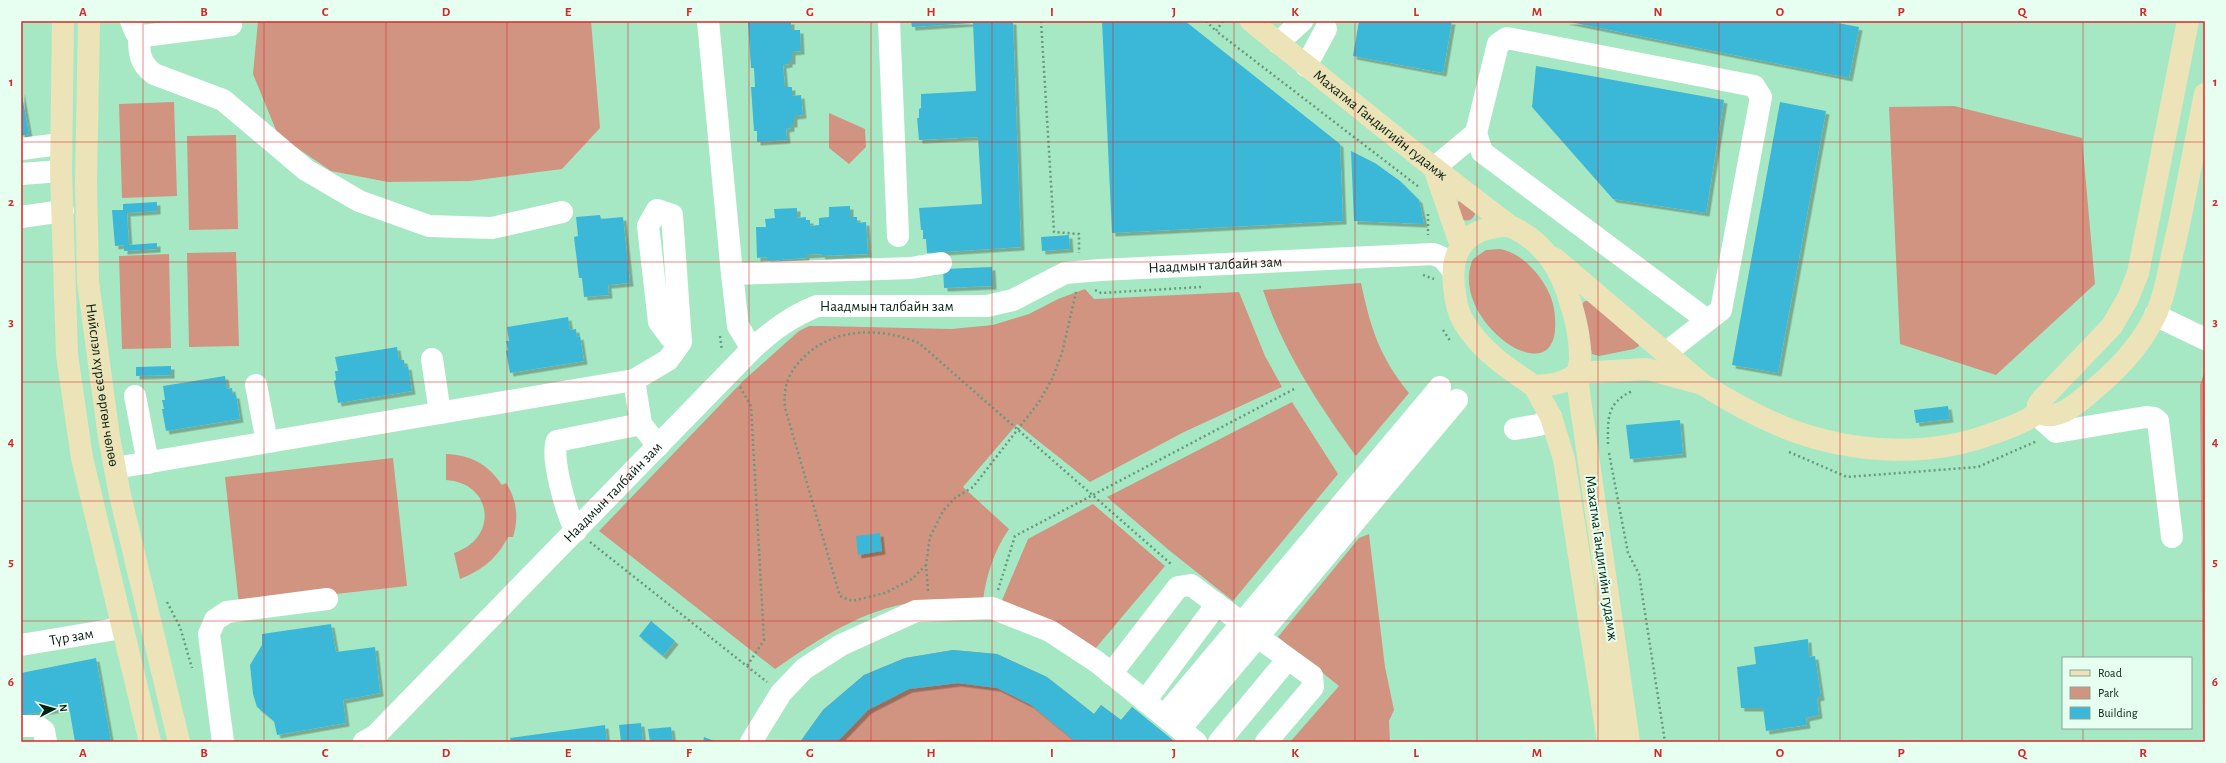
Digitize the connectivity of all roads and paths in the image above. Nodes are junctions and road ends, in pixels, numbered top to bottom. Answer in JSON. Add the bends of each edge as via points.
{"nodes":[{"id":1,"x":63,"y":21,"type":"edge"},
{"id":2,"x":89,"y":21,"type":"edge"},
{"id":3,"x":708,"y":21,"type":"edge"},
{"id":4,"x":889,"y":21,"type":"edge"},
{"id":5,"x":1041,"y":21,"type":"edge"},
{"id":6,"x":1206,"y":21,"type":"edge"},
{"id":7,"x":1223,"y":21,"type":"edge"},
{"id":8,"x":1251,"y":21,"type":"edge"},
{"id":9,"x":1302,"y":21,"type":"edge"},
{"id":10,"x":2188,"y":21,"type":"edge"},
{"id":11,"x":1325,"y":24,"type":"edge"},
{"id":12,"x":231,"y":25,"type":"dead end"},
{"id":13,"x":135,"y":28,"type":"edge"},
{"id":14,"x":1216,"y":30,"type":"junction"},
{"id":15,"x":1278,"y":43,"type":"junction"},
{"id":16,"x":1256,"y":62,"type":"dead end"},
{"id":17,"x":1306,"y":66,"type":"junction"},
{"id":18,"x":2205,"y":94,"type":"edge"},
{"id":19,"x":1476,"y":133,"type":"junction"},
{"id":20,"x":60,"y":144,"type":"junction"},
{"id":21,"x":21,"y":150,"type":"edge"},
{"id":22,"x":1434,"y":168,"type":"junction"},
{"id":23,"x":61,"y":171,"type":"junction"},
{"id":24,"x":21,"y":174,"type":"edge"},
{"id":25,"x":63,"y":211,"type":"junction"},
{"id":26,"x":562,"y":212,"type":"dead end"},
{"id":27,"x":21,"y":218,"type":"edge"},
{"id":28,"x":1512,"y":227,"type":"junction"},
{"id":29,"x":898,"y":236,"type":"dead end"},
{"id":30,"x":1461,"y":246,"type":"junction"},
{"id":31,"x":1546,"y":251,"type":"junction"},
{"id":32,"x":1079,"y":256,"type":"dead end"},
{"id":33,"x":941,"y":263,"type":"dead end"},
{"id":34,"x":1453,"y":271,"type":"junction"},
{"id":35,"x":732,"y":274,"type":"junction"},
{"id":36,"x":1077,"y":287,"type":"dead end"},
{"id":37,"x":2155,"y":315,"type":"junction"},
{"id":38,"x":1707,"y":320,"type":"junction"},
{"id":39,"x":2205,"y":339,"type":"edge"},
{"id":40,"x":681,"y":342,"type":"junction"},
{"id":41,"x":752,"y":349,"type":"junction"},
{"id":42,"x":1666,"y":353,"type":"junction"},
{"id":43,"x":432,"y":359,"type":"dead end"},
{"id":44,"x":731,"y":370,"type":"junction"},
{"id":45,"x":1578,"y":373,"type":"junction"},
{"id":46,"x":634,"y":380,"type":"junction"},
{"id":47,"x":1702,"y":384,"type":"junction"},
{"id":48,"x":256,"y":385,"type":"dead end"},
{"id":49,"x":1534,"y":386,"type":"junction"},
{"id":50,"x":1296,"y":388,"type":"dead end"},
{"id":51,"x":1440,"y":388,"type":"dead end"},
{"id":52,"x":1635,"y":389,"type":"dead end"},
{"id":53,"x":135,"y":396,"type":"dead end"},
{"id":54,"x":1457,"y":400,"type":"dead end"},
{"id":55,"x":440,"y":413,"type":"junction"},
{"id":56,"x":2037,"y":413,"type":"junction"},
{"id":57,"x":1551,"y":417,"type":"junction"},
{"id":58,"x":641,"y":424,"type":"junction"},
{"id":59,"x":1515,"y":429,"type":"dead end"},
{"id":60,"x":1018,"y":431,"type":"junction"},
{"id":61,"x":2056,"y":432,"type":"junction"},
{"id":62,"x":267,"y":442,"type":"junction"},
{"id":63,"x":658,"y":446,"type":"junction"},
{"id":64,"x":1787,"y":451,"type":"dead end"},
{"id":65,"x":148,"y":463,"type":"junction"},
{"id":66,"x":115,"y":468,"type":"junction"},
{"id":67,"x":1092,"y":495,"type":"junction"},
{"id":68,"x":576,"y":530,"type":"junction"},
{"id":69,"x":2172,"y":537,"type":"dead end"},
{"id":70,"x":130,"y":539,"type":"junction"},
{"id":71,"x":103,"y":545,"type":"junction"},
{"id":72,"x":926,"y":564,"type":"junction"},
{"id":73,"x":1171,"y":564,"type":"dead end"},
{"id":74,"x":327,"y":599,"type":"dead end"},
{"id":75,"x":1218,"y":604,"type":"junction"},
{"id":76,"x":992,"y":608,"type":"junction"},
{"id":77,"x":929,"y":610,"type":"junction"},
{"id":78,"x":1242,"y":623,"type":"junction"},
{"id":79,"x":122,"y":628,"type":"junction"},
{"id":80,"x":1258,"y":637,"type":"junction"},
{"id":81,"x":21,"y":645,"type":"edge"},
{"id":82,"x":1288,"y":659,"type":"junction"},
{"id":83,"x":747,"y":666,"type":"junction"},
{"id":84,"x":1112,"y":674,"type":"junction"},
{"id":85,"x":781,"y":693,"type":"junction"},
{"id":86,"x":1145,"y":700,"type":"junction"},
{"id":87,"x":21,"y":726,"type":"edge"},
{"id":88,"x":1180,"y":729,"type":"edge"},
{"id":89,"x":46,"y":742,"type":"edge"},
{"id":90,"x":150,"y":742,"type":"edge"},
{"id":91,"x":179,"y":742,"type":"edge"},
{"id":92,"x":224,"y":742,"type":"edge"},
{"id":93,"x":364,"y":742,"type":"edge"},
{"id":94,"x":751,"y":742,"type":"edge"},
{"id":95,"x":1219,"y":742,"type":"edge"},
{"id":96,"x":1266,"y":742,"type":"edge"},
{"id":97,"x":1608,"y":742,"type":"edge"},
{"id":98,"x":1629,"y":742,"type":"edge"},
{"id":99,"x":1665,"y":742,"type":"edge"}],
"edges":[{"from":1,"to":20,"type":"main road","name":"Нийслэл хүрээ өргөн чөлөө"},
{"from":2,"to":66,"type":"main road","name":"Нийслэл хүрээ өргөн чөлөө","via":[[86,182],[88,282]]},
{"from":3,"to":35,"type":"street"},
{"from":4,"to":29,"type":"street"},
{"from":5,"to":32,"type":"path","via":[[1054,232],[1078,234]]},
{"from":6,"to":14,"type":"path"},
{"from":7,"to":14,"type":"path"},
{"from":8,"to":15,"type":"main road","name":"Махатма Гандигийн гудамж"},
{"from":9,"to":15,"type":"street"},
{"from":10,"to":56,"type":"main road","via":[[2138,273],[2128,298],[2112,326],[2043,398],[2038,405]]},
{"from":11,"to":17,"type":"street"},
{"from":12,"to":13,"type":"street","via":[[151,36]]},
{"from":13,"to":26,"type":"street","via":[[139,55],[145,68],[154,74],[223,100],[306,170],[359,201],[429,226],[492,228]]},
{"from":14,"to":16,"type":"path"},
{"from":15,"to":17,"type":"main road","name":"Махатма Гандигийн гудамж"},
{"from":17,"to":22,"type":"main road","name":"Махатма Гандигийн гудамж"},
{"from":18,"to":37,"type":"main road","via":[[2176,240]]},
{"from":19,"to":22,"type":"street"},
{"from":19,"to":38,"type":"street","via":[[1482,152]]},
{"from":19,"to":38,"type":"street","via":[[1498,44],[1507,38],[1754,86],[1761,97],[1727,281],[1721,310]]},
{"from":20,"to":21,"type":"street"},
{"from":20,"to":23,"type":"main road","name":"Нийслэл хүрээ өргөн чөлөө"},
{"from":22,"to":28,"type":"main road","name":"Махатма Гандигийн гудамж"},
{"from":22,"to":30,"type":"main road"},
{"from":23,"to":24,"type":"street"},
{"from":23,"to":25,"type":"main road","name":"Нийслэл хүрээ өргөн чөлөө"},
{"from":25,"to":27,"type":"street"},
{"from":25,"to":71,"type":"main road","name":"Нийслэл хүрээ өргөн чөлөө","via":[[67,355],[82,458]]},
{"from":28,"to":30,"type":"main road","via":[[1482,230]]},
{"from":28,"to":31,"type":"main road","name":"Махатма Гандигийн гудамж"},
{"from":30,"to":34,"type":"main road","via":[[1455,258]]},
{"from":31,"to":42,"type":"main road","name":"Махатма Гандигийн гудамж"},
{"from":31,"to":45,"type":"main road","name":"Махатма Гандигийн гудамж","via":[[1572,306],[1581,356]]},
{"from":33,"to":35,"type":"street","via":[[911,268]]},
{"from":34,"to":41,"type":"street","name":"Наадмын талбайн зам","via":[[1443,258],[1433,254],[1080,271],[1066,273],[1013,300],[987,306],[817,306],[793,316]]},
{"from":34,"to":49,"type":"main road","via":[[1455,300],[1469,330],[1497,360]]},
{"from":35,"to":41,"type":"street","via":[[738,326]]},
{"from":36,"to":60,"type":"path","via":[[1062,353],[1052,379]]},
{"from":37,"to":39,"type":"street"},
{"from":37,"to":56,"type":"main road","via":[[2129,356],[2107,380],[2066,411],[2054,416]]},
{"from":38,"to":42,"type":"street"},
{"from":40,"to":40,"type":"street","via":[[672,215],[657,210],[648,226],[659,322],[671,338]]},
{"from":40,"to":46,"type":"street","via":[[668,360]]},
{"from":41,"to":44,"type":"street","name":"Наадмын талбайн зам"},
{"from":42,"to":47,"type":"main road","name":"Махатма Гандигийн гудамж"},
{"from":43,"to":55,"type":"street"},
{"from":44,"to":63,"type":"street","name":"Наадмын талбайн зам"},
{"from":44,"to":83,"type":"path","via":[[751,406],[764,632],[764,640]]},
{"from":45,"to":47,"type":"main road","via":[[1647,369]]},
{"from":45,"to":49,"type":"main road","via":[[1559,384]]},
{"from":45,"to":98,"type":"main road","name":"Махатма Гандигийн гудамж","via":[[1583,427]]},
{"from":46,"to":55,"type":"street"},
{"from":46,"to":58,"type":"street"},
{"from":47,"to":56,"type":"main road","via":[[1726,399],[1788,429],[1863,448],[1910,449],[1960,443],[2000,431]]},
{"from":48,"to":62,"type":"street"},
{"from":49,"to":57,"type":"main road","name":"Махатма Гандигийн гудамж"},
{"from":50,"to":67,"type":"path"},
{"from":51,"to":78,"type":"street"},
{"from":52,"to":99,"type":"path","via":[[1622,396],[1608,414],[1608,445],[1628,553],[1639,574]]},
{"from":53,"to":65,"type":"street"},
{"from":54,"to":80,"type":"street"},
{"from":55,"to":62,"type":"street"},
{"from":56,"to":61,"type":"street"},
{"from":57,"to":59,"type":"street","via":[[1539,425]]},
{"from":57,"to":97,"type":"main road","name":"Махатма Гандигийн гудамж","via":[[1564,459]]},
{"from":58,"to":63,"type":"street"},
{"from":58,"to":68,"type":"street","via":[[558,442],[554,448],[568,518]]},
{"from":60,"to":67,"type":"path"},
{"from":60,"to":72,"type":"path","via":[[973,487],[955,498],[943,511],[930,537]]},
{"from":60,"to":72,"type":"path","via":[[919,343],[904,337],[857,333],[830,338],[814,347],[797,364],[783,392],[785,408],[840,596],[852,601],[885,593],[912,579]]},
{"from":61,"to":64,"type":"path","via":[[1978,467],[1932,472],[1847,477]]},
{"from":61,"to":69,"type":"street","via":[[2146,417],[2154,418],[2158,422]]},
{"from":62,"to":65,"type":"street"},
{"from":63,"to":68,"type":"street","name":"Наадмын талбайн зам"},
{"from":65,"to":66,"type":"street"},
{"from":66,"to":70,"type":"main road","name":"Нийслэл хүрээ өргөн чөлөө"},
{"from":67,"to":73,"type":"path"},
{"from":67,"to":76,"type":"path","via":[[1015,536]]},
{"from":68,"to":83,"type":"path"},
{"from":68,"to":93,"type":"street","name":"Наадмын талбайн зам","via":[[375,736]]},
{"from":70,"to":71,"type":"main road"},
{"from":70,"to":91,"type":"main road","name":"Нийслэл хүрээ өргөн чөлөө"},
{"from":71,"to":79,"type":"main road","name":"Нийслэл хүрээ өргөн чөлөө"},
{"from":72,"to":77,"type":"path"},
{"from":74,"to":92,"type":"street","via":[[227,612],[215,620],[209,634]]},
{"from":75,"to":78,"type":"street"},
{"from":75,"to":84,"type":"street","via":[[1191,585],[1178,587]]},
{"from":75,"to":86,"type":"street"},
{"from":76,"to":77,"type":"street"},
{"from":76,"to":84,"type":"street","via":[[1050,630]]},
{"from":77,"to":85,"type":"street","via":[[904,615],[841,646],[804,669]]},
{"from":78,"to":88,"type":"street"},
{"from":79,"to":81,"type":"street","name":"Түр зам"},
{"from":79,"to":90,"type":"main road","name":"Нийслэл хүрээ өргөн чөлөө"},
{"from":80,"to":82,"type":"street"},
{"from":80,"to":88,"type":"street"},
{"from":82,"to":95,"type":"street"},
{"from":82,"to":96,"type":"street","via":[[1312,676],[1313,687]]},
{"from":83,"to":85,"type":"path"},
{"from":84,"to":86,"type":"street"},
{"from":85,"to":94,"type":"street"},
{"from":86,"to":88,"type":"street"},
{"from":87,"to":89,"type":"street","via":[[37,726],[44,732]]}]}
